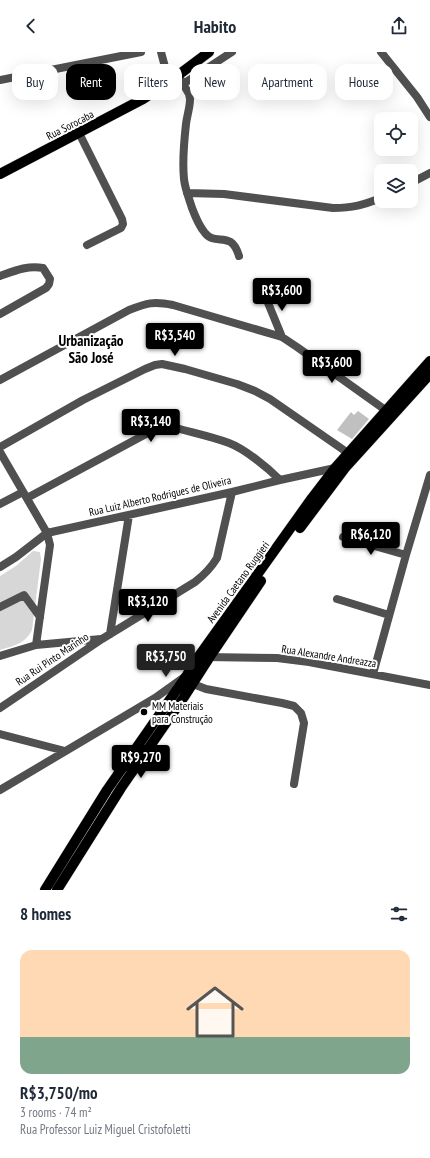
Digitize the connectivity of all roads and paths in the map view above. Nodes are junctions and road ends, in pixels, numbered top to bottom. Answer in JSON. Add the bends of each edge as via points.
{"nodes":[{"id":1,"x":141,"y":52,"type":"edge"},
{"id":2,"x":161,"y":52,"type":"edge"},
{"id":3,"x":209,"y":52,"type":"edge"},
{"id":4,"x":232,"y":52,"type":"edge"},
{"id":5,"x":381,"y":52,"type":"edge"},
{"id":6,"x":164,"y":64,"type":"edge"},
{"id":7,"x":182,"y":79,"type":"edge"},
{"id":8,"x":182,"y":79,"type":"edge"},
{"id":9,"x":0,"y":80,"type":"edge"},
{"id":10,"x":182,"y":82,"type":"edge"},
{"id":11,"x":141,"y":100,"type":"edge"},
{"id":12,"x":430,"y":117,"type":"edge"},
{"id":13,"x":79,"y":133,"type":"junction"},
{"id":14,"x":430,"y":173,"type":"edge"},
{"id":15,"x":0,"y":174,"type":"edge"},
{"id":16,"x":418,"y":179,"type":"edge"},
{"id":17,"x":187,"y":193,"type":"junction"},
{"id":18,"x":374,"y":201,"type":"edge"},
{"id":19,"x":87,"y":245,"type":"dead end"},
{"id":20,"x":239,"y":256,"type":"dead end"},
{"id":21,"x":0,"y":276,"type":"edge"},
{"id":22,"x":268,"y":284,"type":"dead end"},
{"id":23,"x":0,"y":314,"type":"edge"},
{"id":24,"x":282,"y":337,"type":"junction"},
{"id":25,"x":430,"y":361,"type":"edge"},
{"id":26,"x":430,"y":374,"type":"edge"},
{"id":27,"x":0,"y":380,"type":"edge"},
{"id":28,"x":390,"y":413,"type":"junction"},
{"id":29,"x":0,"y":447,"type":"edge"},
{"id":30,"x":0,"y":452,"type":"edge"},
{"id":31,"x":348,"y":453,"type":"junction"},
{"id":32,"x":335,"y":468,"type":"junction"},
{"id":33,"x":430,"y":476,"type":"edge"},
{"id":34,"x":280,"y":480,"type":"junction"},
{"id":35,"x":232,"y":492,"type":"junction"},
{"id":36,"x":25,"y":495,"type":"junction"},
{"id":37,"x":0,"y":504,"type":"edge"},
{"id":38,"x":129,"y":515,"type":"junction"},
{"id":39,"x":47,"y":533,"type":"junction"},
{"id":40,"x":343,"y":537,"type":"dead end"},
{"id":41,"x":406,"y":555,"type":"junction"},
{"id":42,"x":0,"y":567,"type":"edge"},
{"id":43,"x":336,"y":599,"type":"dead end"},
{"id":44,"x":0,"y":606,"type":"edge"},
{"id":45,"x":389,"y":614,"type":"junction"},
{"id":46,"x":40,"y":617,"type":"junction"},
{"id":47,"x":110,"y":634,"type":"junction"},
{"id":48,"x":102,"y":639,"type":"junction"},
{"id":49,"x":36,"y":645,"type":"junction"},
{"id":50,"x":1,"y":653,"type":"edge"},
{"id":51,"x":204,"y":657,"type":"junction"},
{"id":52,"x":373,"y":674,"type":"junction"},
{"id":53,"x":187,"y":675,"type":"junction"},
{"id":54,"x":193,"y":684,"type":"junction"},
{"id":55,"x":430,"y":685,"type":"edge"},
{"id":56,"x":173,"y":695,"type":"junction"},
{"id":57,"x":184,"y":697,"type":"junction"},
{"id":58,"x":155,"y":698,"type":"junction"},
{"id":59,"x":0,"y":708,"type":"edge"},
{"id":60,"x":0,"y":734,"type":"edge"},
{"id":61,"x":65,"y":751,"type":"junction"},
{"id":62,"x":294,"y":784,"type":"dead end"},
{"id":63,"x":0,"y":790,"type":"edge"},
{"id":64,"x":44,"y":890,"type":"edge"},
{"id":65,"x":57,"y":890,"type":"edge"}],
"edges":[{"from":1,"to":9,"type":"street"},
{"from":2,"to":6,"type":"street"},
{"from":3,"to":7,"type":"main road","name":"Rua Sorocaba"},
{"from":4,"to":8,"type":"street"},
{"from":5,"to":12,"type":"street"},
{"from":10,"to":17,"type":"street","via":[[190,99],[182,157]]},
{"from":11,"to":13,"type":"main road","name":"Rua Sorocaba"},
{"from":13,"to":15,"type":"main road","name":"Rua Sorocaba"},
{"from":13,"to":19,"type":"street","via":[[123,224],[121,228]]},
{"from":14,"to":16,"type":"street"},
{"from":17,"to":18,"type":"street","via":[[224,194],[341,208]]},
{"from":17,"to":20,"type":"street","via":[[204,232],[208,236],[233,242]]},
{"from":21,"to":23,"type":"street","via":[[36,267],[42,268],[50,279],[46,288]]},
{"from":22,"to":24,"type":"street","via":[[265,288],[266,298]]},
{"from":24,"to":27,"type":"street","via":[[173,305],[160,302],[146,304],[129,310]]},
{"from":24,"to":28,"type":"street"},
{"from":25,"to":28,"type":"main road","name":"Avenida Caetano Ruggieri"},
{"from":26,"to":28,"type":"main road","name":"Avenida Caetano Ruggieri"},
{"from":28,"to":31,"type":"main road","name":"Avenida Caetano Ruggieri"},
{"from":28,"to":51,"type":"main road","name":"Avenida Caetano Ruggieri","via":[[315,507]]},
{"from":29,"to":31,"type":"street","via":[[83,400],[145,369],[162,364],[256,391]]},
{"from":30,"to":36,"type":"street"},
{"from":31,"to":32,"type":"main road","name":"Avenida Caetano Ruggieri"},
{"from":32,"to":34,"type":"street","name":"Rua Luiz Alberto Rodrigues de Oliveira"},
{"from":32,"to":51,"type":"main road","name":"Avenida Caetano Ruggieri"},
{"from":33,"to":41,"type":"street"},
{"from":34,"to":35,"type":"street","name":"Rua Luiz Alberto Rodrigues de Oliveira"},
{"from":34,"to":36,"type":"street","via":[[240,448],[164,426]]},
{"from":35,"to":38,"type":"street","name":"Rua Luiz Alberto Rodrigues de Oliveira"},
{"from":35,"to":47,"type":"street","name":"Rua Rui Pinto Marinho","via":[[213,565],[195,582]]},
{"from":36,"to":37,"type":"street"},
{"from":36,"to":39,"type":"street"},
{"from":38,"to":39,"type":"street","name":"Rua Luiz Alberto Rodrigues de Oliveira"},
{"from":38,"to":47,"type":"street"},
{"from":39,"to":42,"type":"street","name":"Rua Luiz Alberto Rodrigues de Oliveira"},
{"from":39,"to":46,"type":"street","via":[[50,545]]},
{"from":40,"to":41,"type":"street"},
{"from":41,"to":45,"type":"street"},
{"from":43,"to":45,"type":"street"},
{"from":44,"to":46,"type":"street","via":[[24,595]]},
{"from":45,"to":52,"type":"street"},
{"from":46,"to":49,"type":"street"},
{"from":47,"to":48,"type":"street","name":"Rua Rui Pinto Marinho"},
{"from":48,"to":49,"type":"street"},
{"from":48,"to":59,"type":"street","name":"Rua Rui Pinto Marinho"},
{"from":49,"to":50,"type":"street"},
{"from":51,"to":52,"type":"street","name":"Rua Alexandre Andreazza","via":[[276,658]]},
{"from":51,"to":53,"type":"main road","name":"Avenida Caetano Ruggieri"},
{"from":51,"to":54,"type":"main road","name":"Avenida Caetano Ruggieri"},
{"from":52,"to":55,"type":"street","name":"Rua Alexandre Andreazza"},
{"from":53,"to":56,"type":"main road","name":"Avenida Caetano Ruggieri"},
{"from":53,"to":58,"type":"street"},
{"from":54,"to":57,"type":"main road","name":"Avenida Caetano Ruggieri"},
{"from":54,"to":62,"type":"street","via":[[206,689],[294,706],[301,713],[304,723]]},
{"from":56,"to":57,"type":"street"},
{"from":56,"to":58,"type":"street"},
{"from":56,"to":64,"type":"main road","name":"Avenida Caetano Ruggieri","via":[[107,790]]},
{"from":57,"to":65,"type":"main road","name":"Avenida Caetano Ruggieri","via":[[121,788]]},
{"from":58,"to":61,"type":"street"},
{"from":60,"to":61,"type":"street"},
{"from":61,"to":63,"type":"street"}]}
